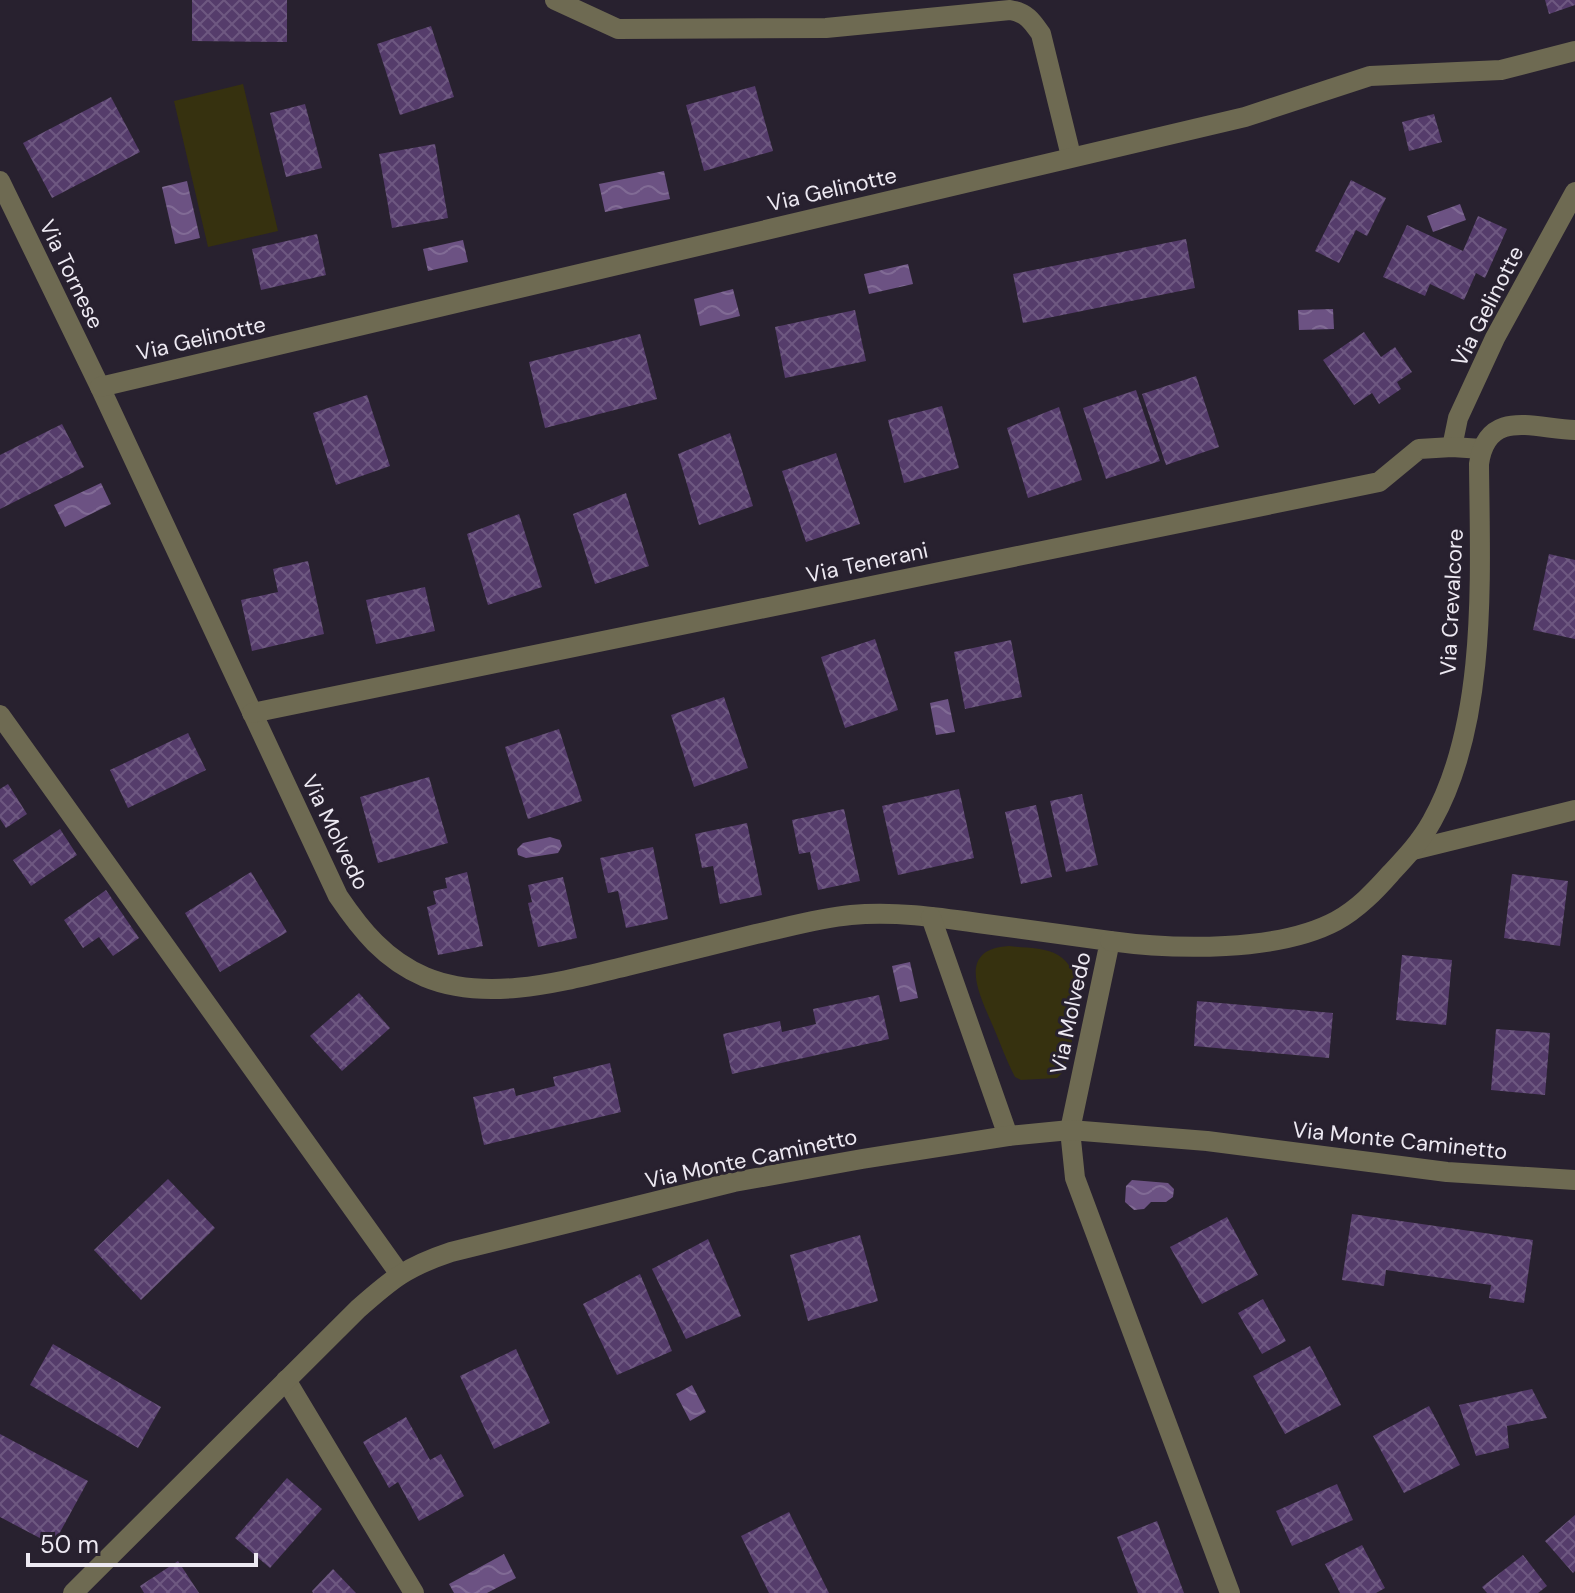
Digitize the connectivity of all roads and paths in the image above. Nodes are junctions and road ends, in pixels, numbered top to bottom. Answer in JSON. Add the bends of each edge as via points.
{"nodes":[{"id":1,"x":555,"y":0,"type":"edge"},
{"id":2,"x":1575,"y":51,"type":"edge"},
{"id":3,"x":1071,"y":156,"type":"junction"},
{"id":4,"x":0,"y":181,"type":"edge"},
{"id":5,"x":1575,"y":192,"type":"edge"},
{"id":6,"x":100,"y":387,"type":"junction"},
{"id":7,"x":1575,"y":430,"type":"edge"},
{"id":8,"x":1452,"y":447,"type":"junction"},
{"id":9,"x":1482,"y":449,"type":"junction"},
{"id":10,"x":252,"y":713,"type":"junction"},
{"id":11,"x":0,"y":715,"type":"edge"},
{"id":12,"x":1575,"y":810,"type":"edge"},
{"id":13,"x":1413,"y":850,"type":"junction"},
{"id":14,"x":931,"y":917,"type":"junction"},
{"id":15,"x":1110,"y":941,"type":"junction"},
{"id":16,"x":1070,"y":1130,"type":"junction"},
{"id":17,"x":1008,"y":1136,"type":"junction"},
{"id":18,"x":1575,"y":1180,"type":"edge"},
{"id":19,"x":399,"y":1273,"type":"junction"},
{"id":20,"x":286,"y":1380,"type":"junction"},
{"id":21,"x":73,"y":1593,"type":"edge"},
{"id":22,"x":414,"y":1593,"type":"edge"},
{"id":23,"x":1230,"y":1593,"type":"edge"}],
"edges":[{"from":1,"to":3,"type":"street","via":[[618,29],[826,28],[1022,12],[1041,34]]},
{"from":2,"to":3,"type":"street","name":"Via Gelinotte","via":[[1501,70],[1370,76],[1245,117]]},
{"from":3,"to":6,"type":"street","name":"Via Gelinotte"},
{"from":4,"to":6,"type":"street","name":"Via Tornese"},
{"from":5,"to":8,"type":"street","name":"Via Gelinotte","via":[[1495,338],[1458,418]]},
{"from":6,"to":10,"type":"street","name":"Via Molvedo"},
{"from":7,"to":9,"type":"street","via":[[1510,425],[1492,432]]},
{"from":8,"to":9,"type":"street","name":"Via Tenerani"},
{"from":8,"to":10,"type":"street","name":"Via Tenerani","via":[[1419,449],[1379,482]]},
{"from":9,"to":13,"type":"street","name":"Via Crevalcore","via":[[1477,629],[1467,716],[1447,791]]},
{"from":10,"to":14,"type":"street","name":"Via Molvedo","via":[[338,896],[357,924],[401,965],[439,981],[478,989],[546,983],[822,919],[865,914]]},
{"from":11,"to":19,"type":"street"},
{"from":12,"to":13,"type":"street"},
{"from":13,"to":15,"type":"street","name":"Via Crevalcore","via":[[1353,910],[1290,938],[1183,947]]},
{"from":14,"to":15,"type":"street","name":"Via Molvedo"},
{"from":14,"to":17,"type":"street"},
{"from":15,"to":16,"type":"street","name":"Via Molvedo"},
{"from":16,"to":17,"type":"street","name":"Via Monte Caminetto"},
{"from":16,"to":18,"type":"street","name":"Via Monte Caminetto","via":[[1447,1172]]},
{"from":16,"to":23,"type":"street","name":"Via Molvedo","via":[[1075,1178]]},
{"from":17,"to":19,"type":"street","name":"Via Monte Caminetto","via":[[734,1182],[451,1252]]},
{"from":19,"to":20,"type":"street","name":"Via Monte Caminetto"},
{"from":20,"to":21,"type":"street","name":"Via Monte Caminetto"},
{"from":20,"to":22,"type":"street"}]}
